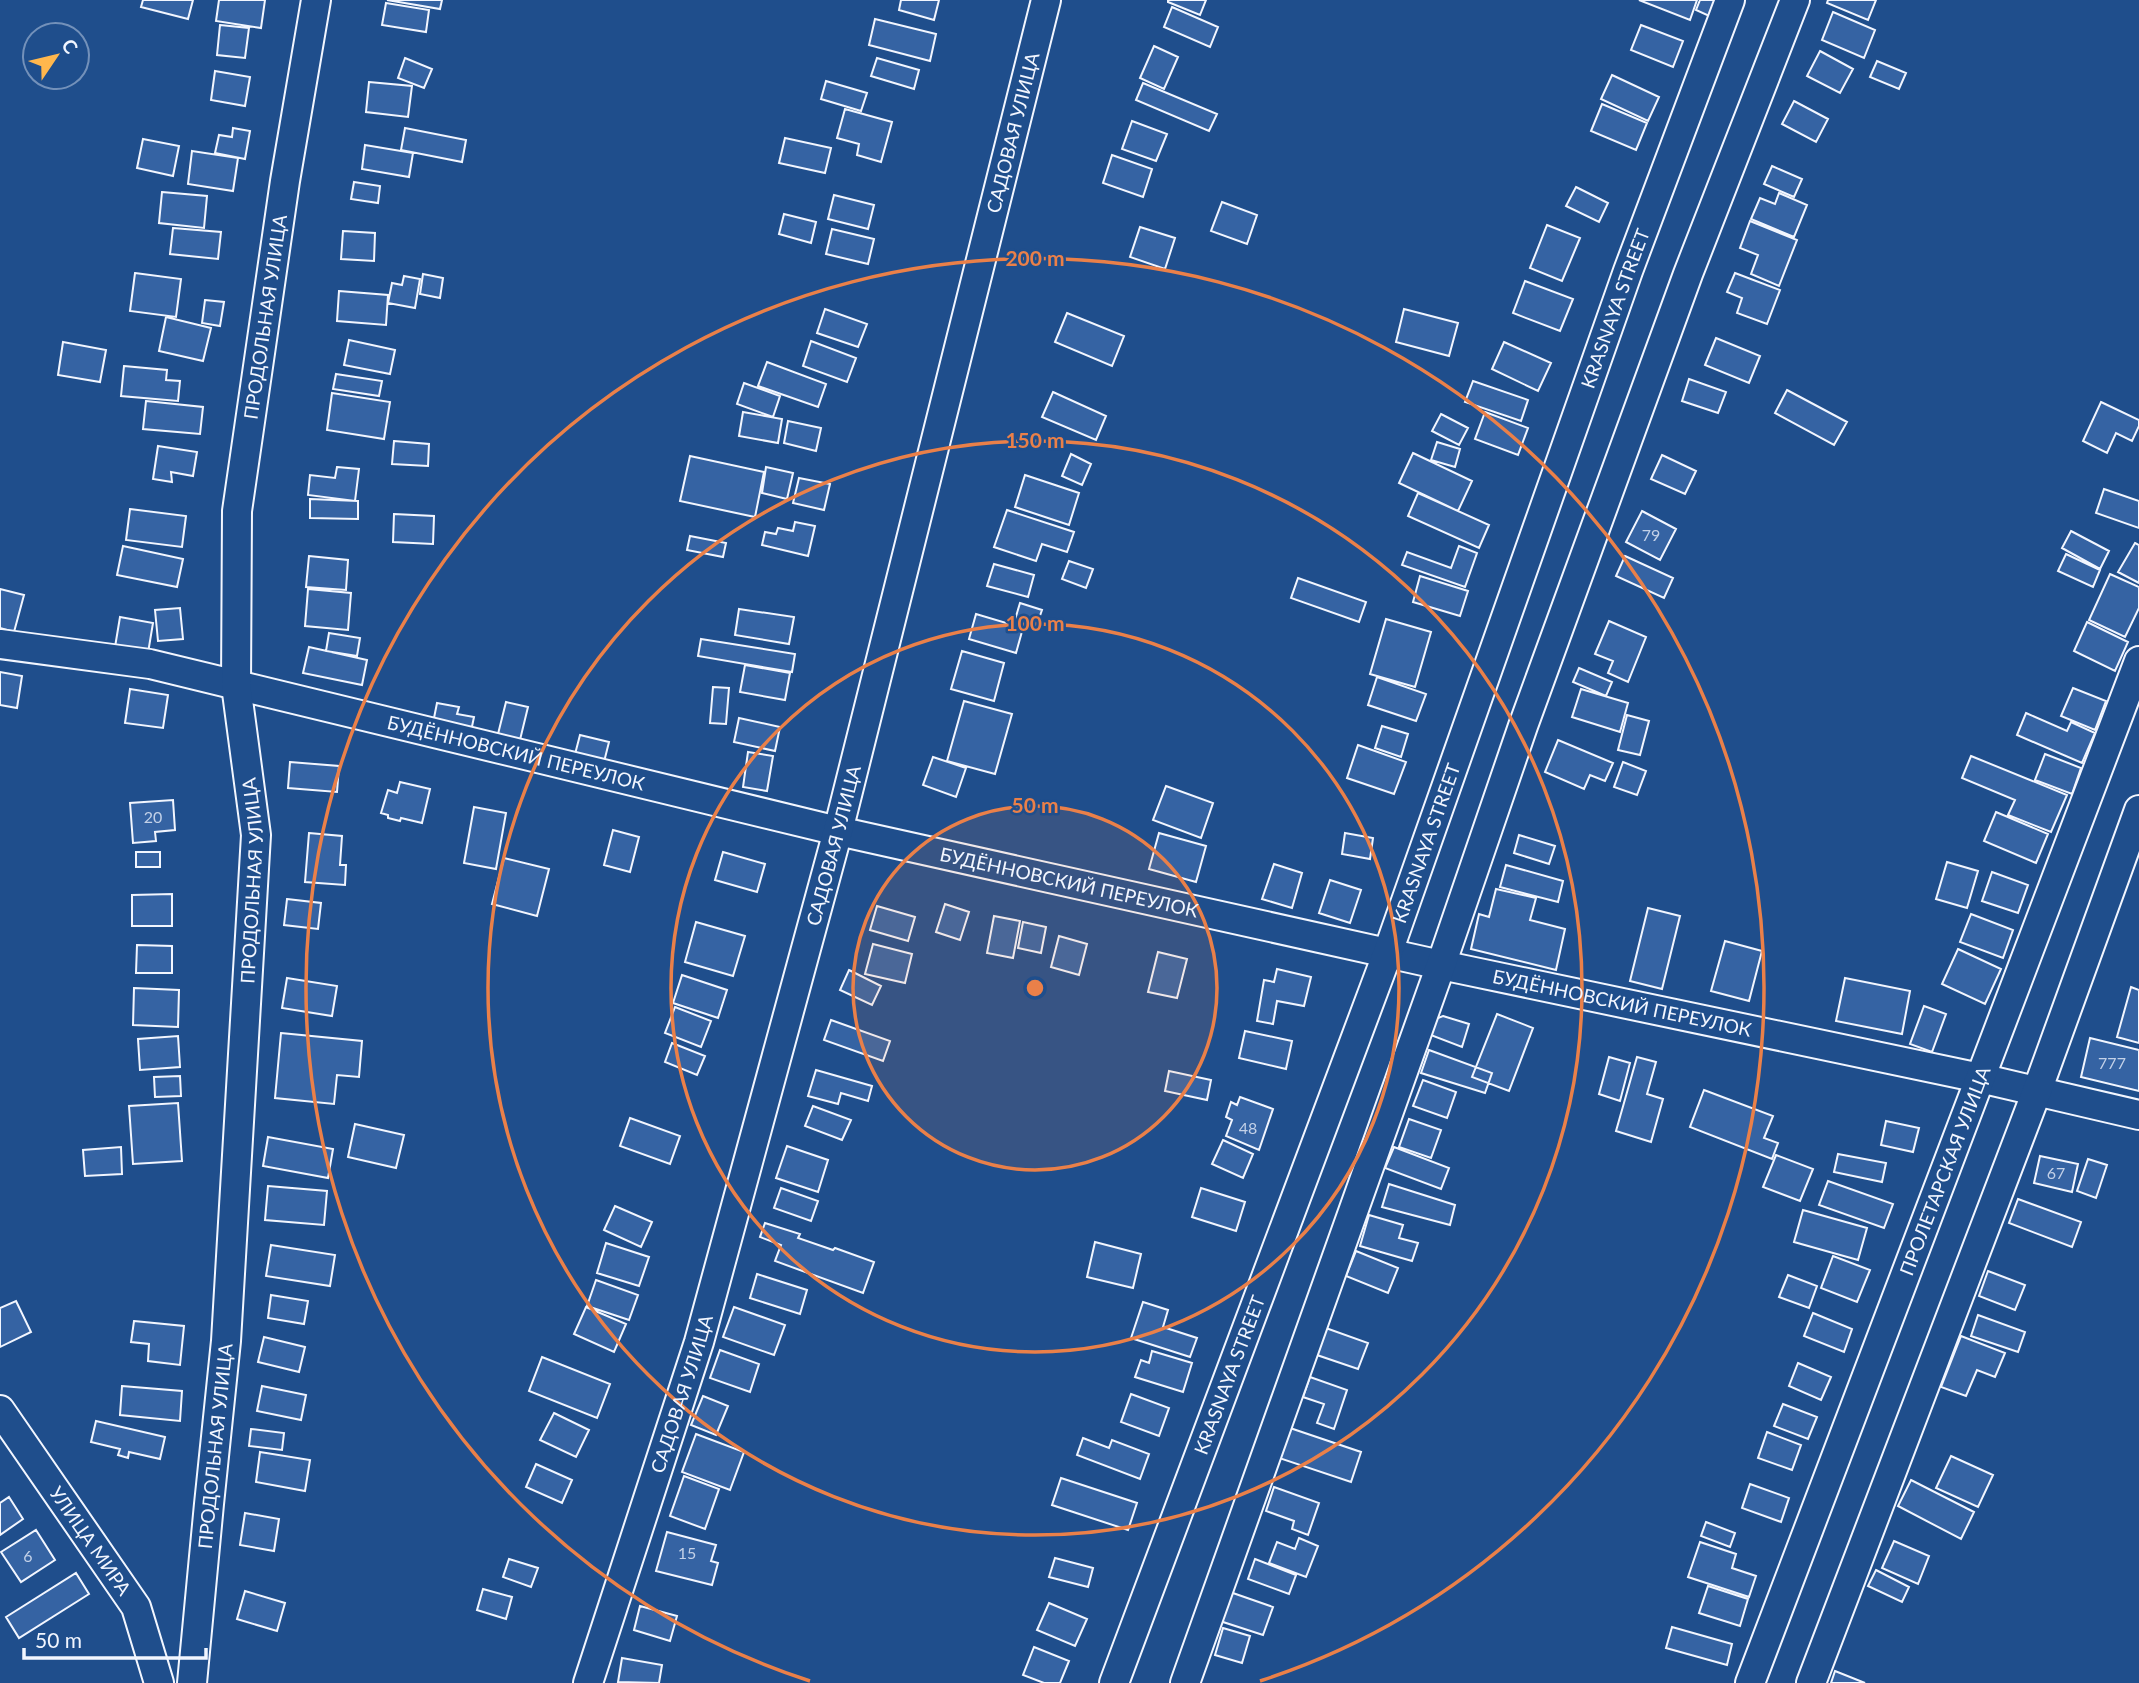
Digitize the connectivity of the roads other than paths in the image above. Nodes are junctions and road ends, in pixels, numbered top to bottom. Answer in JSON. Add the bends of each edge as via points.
{"nodes":[{"id":1,"x":316,"y":0,"type":"edge"},
{"id":2,"x":1046,"y":0,"type":"edge"},
{"id":3,"x":1730,"y":0,"type":"edge"},
{"id":4,"x":1795,"y":0,"type":"edge"},
{"id":5,"x":0,"y":644,"type":"edge"},
{"id":6,"x":2139,"y":661,"type":"edge"},
{"id":7,"x":236,"y":685,"type":"junction"},
{"id":8,"x":2139,"y":810,"type":"edge"},
{"id":9,"x":838,"y":831,"type":"junction"},
{"id":10,"x":1388,"y":952,"type":"junction"},
{"id":11,"x":1441,"y":965,"type":"junction"},
{"id":12,"x":1980,"y":1078,"type":"junction"},
{"id":13,"x":2037,"y":1091,"type":"junction"},
{"id":14,"x":2139,"y":1115,"type":"edge"},
{"id":15,"x":0,"y":1410,"type":"edge"},
{"id":16,"x":159,"y":1683,"type":"edge"},
{"id":17,"x":192,"y":1683,"type":"edge"},
{"id":18,"x":588,"y":1683,"type":"edge"},
{"id":19,"x":1114,"y":1683,"type":"edge"},
{"id":20,"x":1185,"y":1683,"type":"edge"},
{"id":21,"x":1750,"y":1683,"type":"edge"},
{"id":22,"x":1811,"y":1683,"type":"edge"}],
"edges":[{"from":1,"to":7,"type":"street","name":"ПРОДОЛЬНАЯ УЛИЦА","via":[[237,511]]},
{"from":2,"to":9,"type":"street","name":"САДОВАЯ УЛИЦА"},
{"from":3,"to":10,"type":"street","name":"KRASNAYA STREET","via":[[1624,284]]},
{"from":4,"to":11,"type":"street","via":[[1688,274]]},
{"from":5,"to":7,"type":"street","name":"БУДЁННОВСКИЙ ПЕРЕУЛОК","via":[[150,664]]},
{"from":6,"to":12,"type":"street","name":"ПРОЛЕТАРСКАЯ УЛИЦА"},
{"from":7,"to":9,"type":"street","name":"БУДЁННОВСКИЙ ПЕРЕУЛОК"},
{"from":7,"to":17,"type":"street","name":"ПРОДОЛЬНАЯ УЛИЦА","via":[[256,835],[226,1341]]},
{"from":8,"to":13,"type":"street"},
{"from":9,"to":10,"type":"street","name":"БУДЁННОВСКИЙ ПЕРЕУЛОК"},
{"from":9,"to":18,"type":"street","name":"САДОВАЯ УЛИЦА","via":[[699,1342]]},
{"from":10,"to":11,"type":"street","name":"БУДЁННОВСКИЙ ПЕРЕУЛОК"},
{"from":10,"to":19,"type":"street","name":"KRASNAYA STREET"},
{"from":11,"to":12,"type":"street","name":"БУДЁННОВСКИЙ ПЕРЕУЛОК"},
{"from":11,"to":20,"type":"street"},
{"from":12,"to":13,"type":"street","name":"БУДЁННОВСКИЙ ПЕРЕУЛОК"},
{"from":12,"to":21,"type":"street","name":"ПРОЛЕТАРСКАЯ УЛИЦА"},
{"from":13,"to":14,"type":"street","name":"БУДЁННОВСКИЙ ПЕРЕУЛОК"},
{"from":13,"to":22,"type":"street"},
{"from":15,"to":16,"type":"street","name":"УЛИЦА МИРА","via":[[135,1607]]}]}
